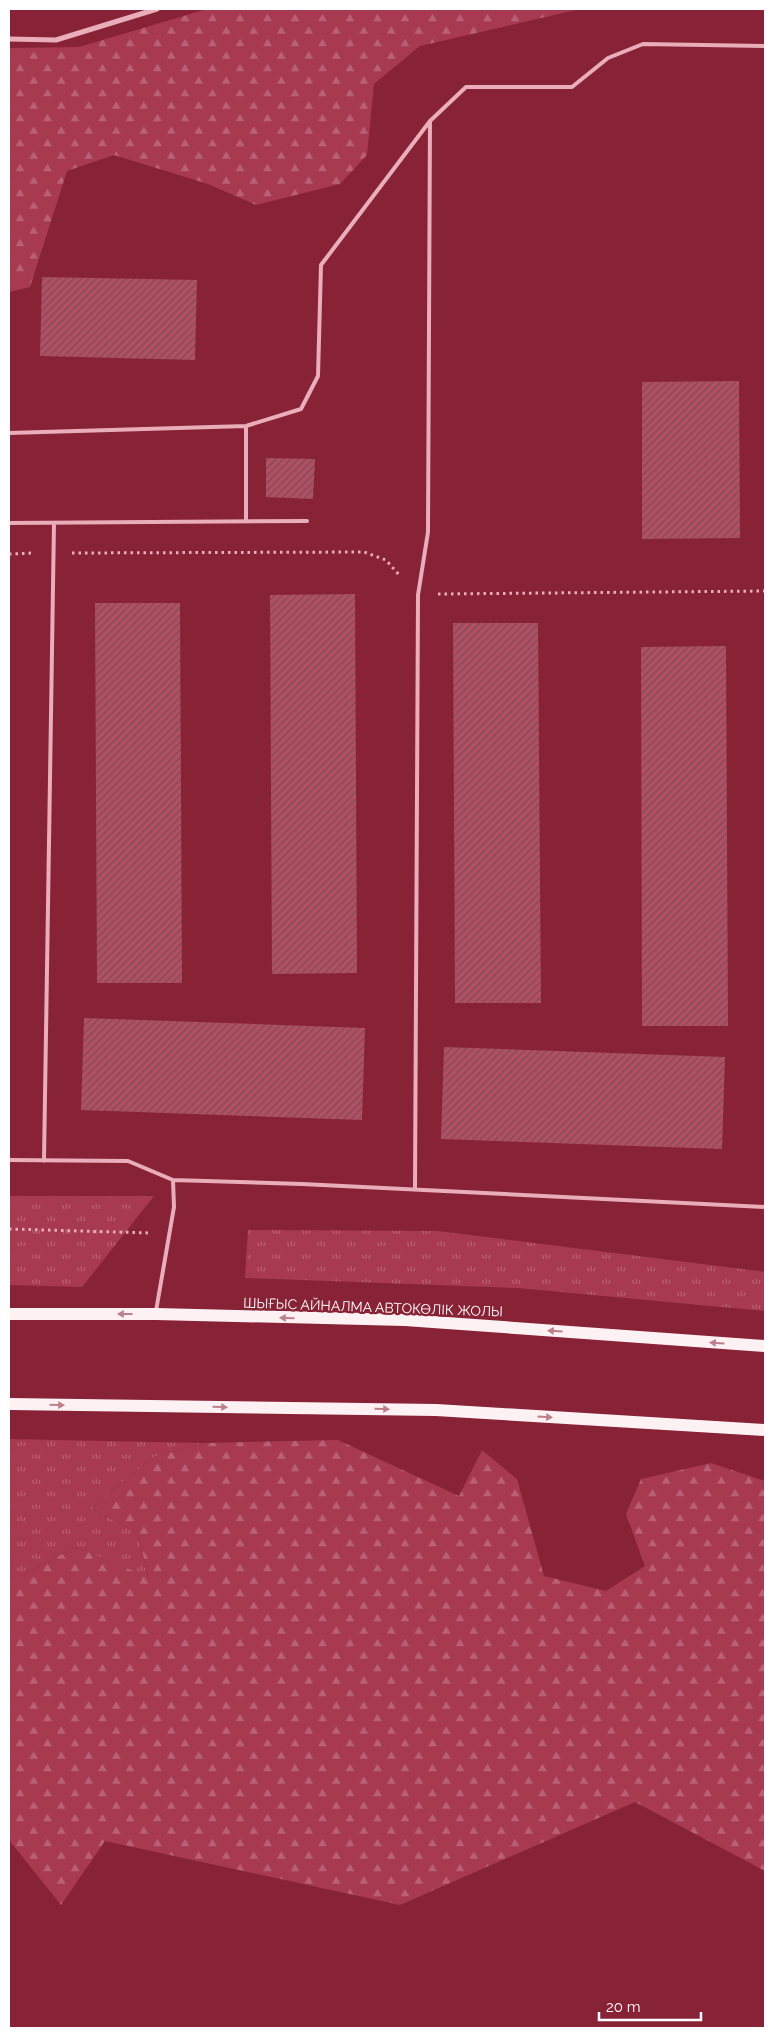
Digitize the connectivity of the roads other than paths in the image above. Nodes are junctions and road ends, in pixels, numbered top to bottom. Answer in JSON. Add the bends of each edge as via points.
{"nodes":[{"id":1,"x":157,"y":9,"type":"edge"},
{"id":2,"x":9,"y":39,"type":"edge"},
{"id":3,"x":765,"y":46,"type":"edge"},
{"id":4,"x":430,"y":121,"type":"junction"},
{"id":5,"x":246,"y":426,"type":"junction"},
{"id":6,"x":9,"y":432,"type":"edge"},
{"id":7,"x":307,"y":521,"type":"dead end"},
{"id":8,"x":246,"y":522,"type":"junction"},
{"id":9,"x":54,"y":523,"type":"junction"},
{"id":10,"x":9,"y":524,"type":"edge"},
{"id":11,"x":9,"y":1160,"type":"edge"},
{"id":12,"x":44,"y":1161,"type":"junction"},
{"id":13,"x":173,"y":1180,"type":"junction"},
{"id":14,"x":414,"y":1189,"type":"junction"},
{"id":15,"x":765,"y":1207,"type":"edge"},
{"id":16,"x":9,"y":1314,"type":"edge"},
{"id":17,"x":156,"y":1314,"type":"junction"},
{"id":18,"x":765,"y":1346,"type":"edge"},
{"id":19,"x":9,"y":1404,"type":"edge"},
{"id":20,"x":765,"y":1430,"type":"edge"}],
"edges":[{"from":1,"to":2,"type":"street","via":[[56,40]]},
{"from":3,"to":4,"type":"lane","via":[[643,44],[608,58],[572,87],[466,87]]},
{"from":4,"to":5,"type":"lane","via":[[321,265],[318,376],[301,409]]},
{"from":4,"to":14,"type":"lane","via":[[428,532],[418,594]]},
{"from":5,"to":6,"type":"lane"},
{"from":5,"to":8,"type":"lane"},
{"from":7,"to":8,"type":"lane"},
{"from":8,"to":9,"type":"lane"},
{"from":9,"to":10,"type":"lane"},
{"from":9,"to":12,"type":"lane"},
{"from":11,"to":12,"type":"lane"},
{"from":12,"to":13,"type":"lane","via":[[128,1161]]},
{"from":13,"to":14,"type":"lane"},
{"from":13,"to":17,"type":"lane","via":[[174,1207]]},
{"from":14,"to":15,"type":"lane"},
{"from":17,"to":16,"type":"main road","name":"ШЫҒЫС АЙНАЛМА АВТОКӨЛІК ЖОЛЫ","one_way":true},
{"from":18,"to":17,"type":"main road","name":"ШЫҒЫС АЙНАЛМА АВТОКӨЛІК ЖОЛЫ","one_way":true,"via":[[405,1320]]},
{"from":19,"to":20,"type":"main road","one_way":true,"via":[[436,1410]]}]}
